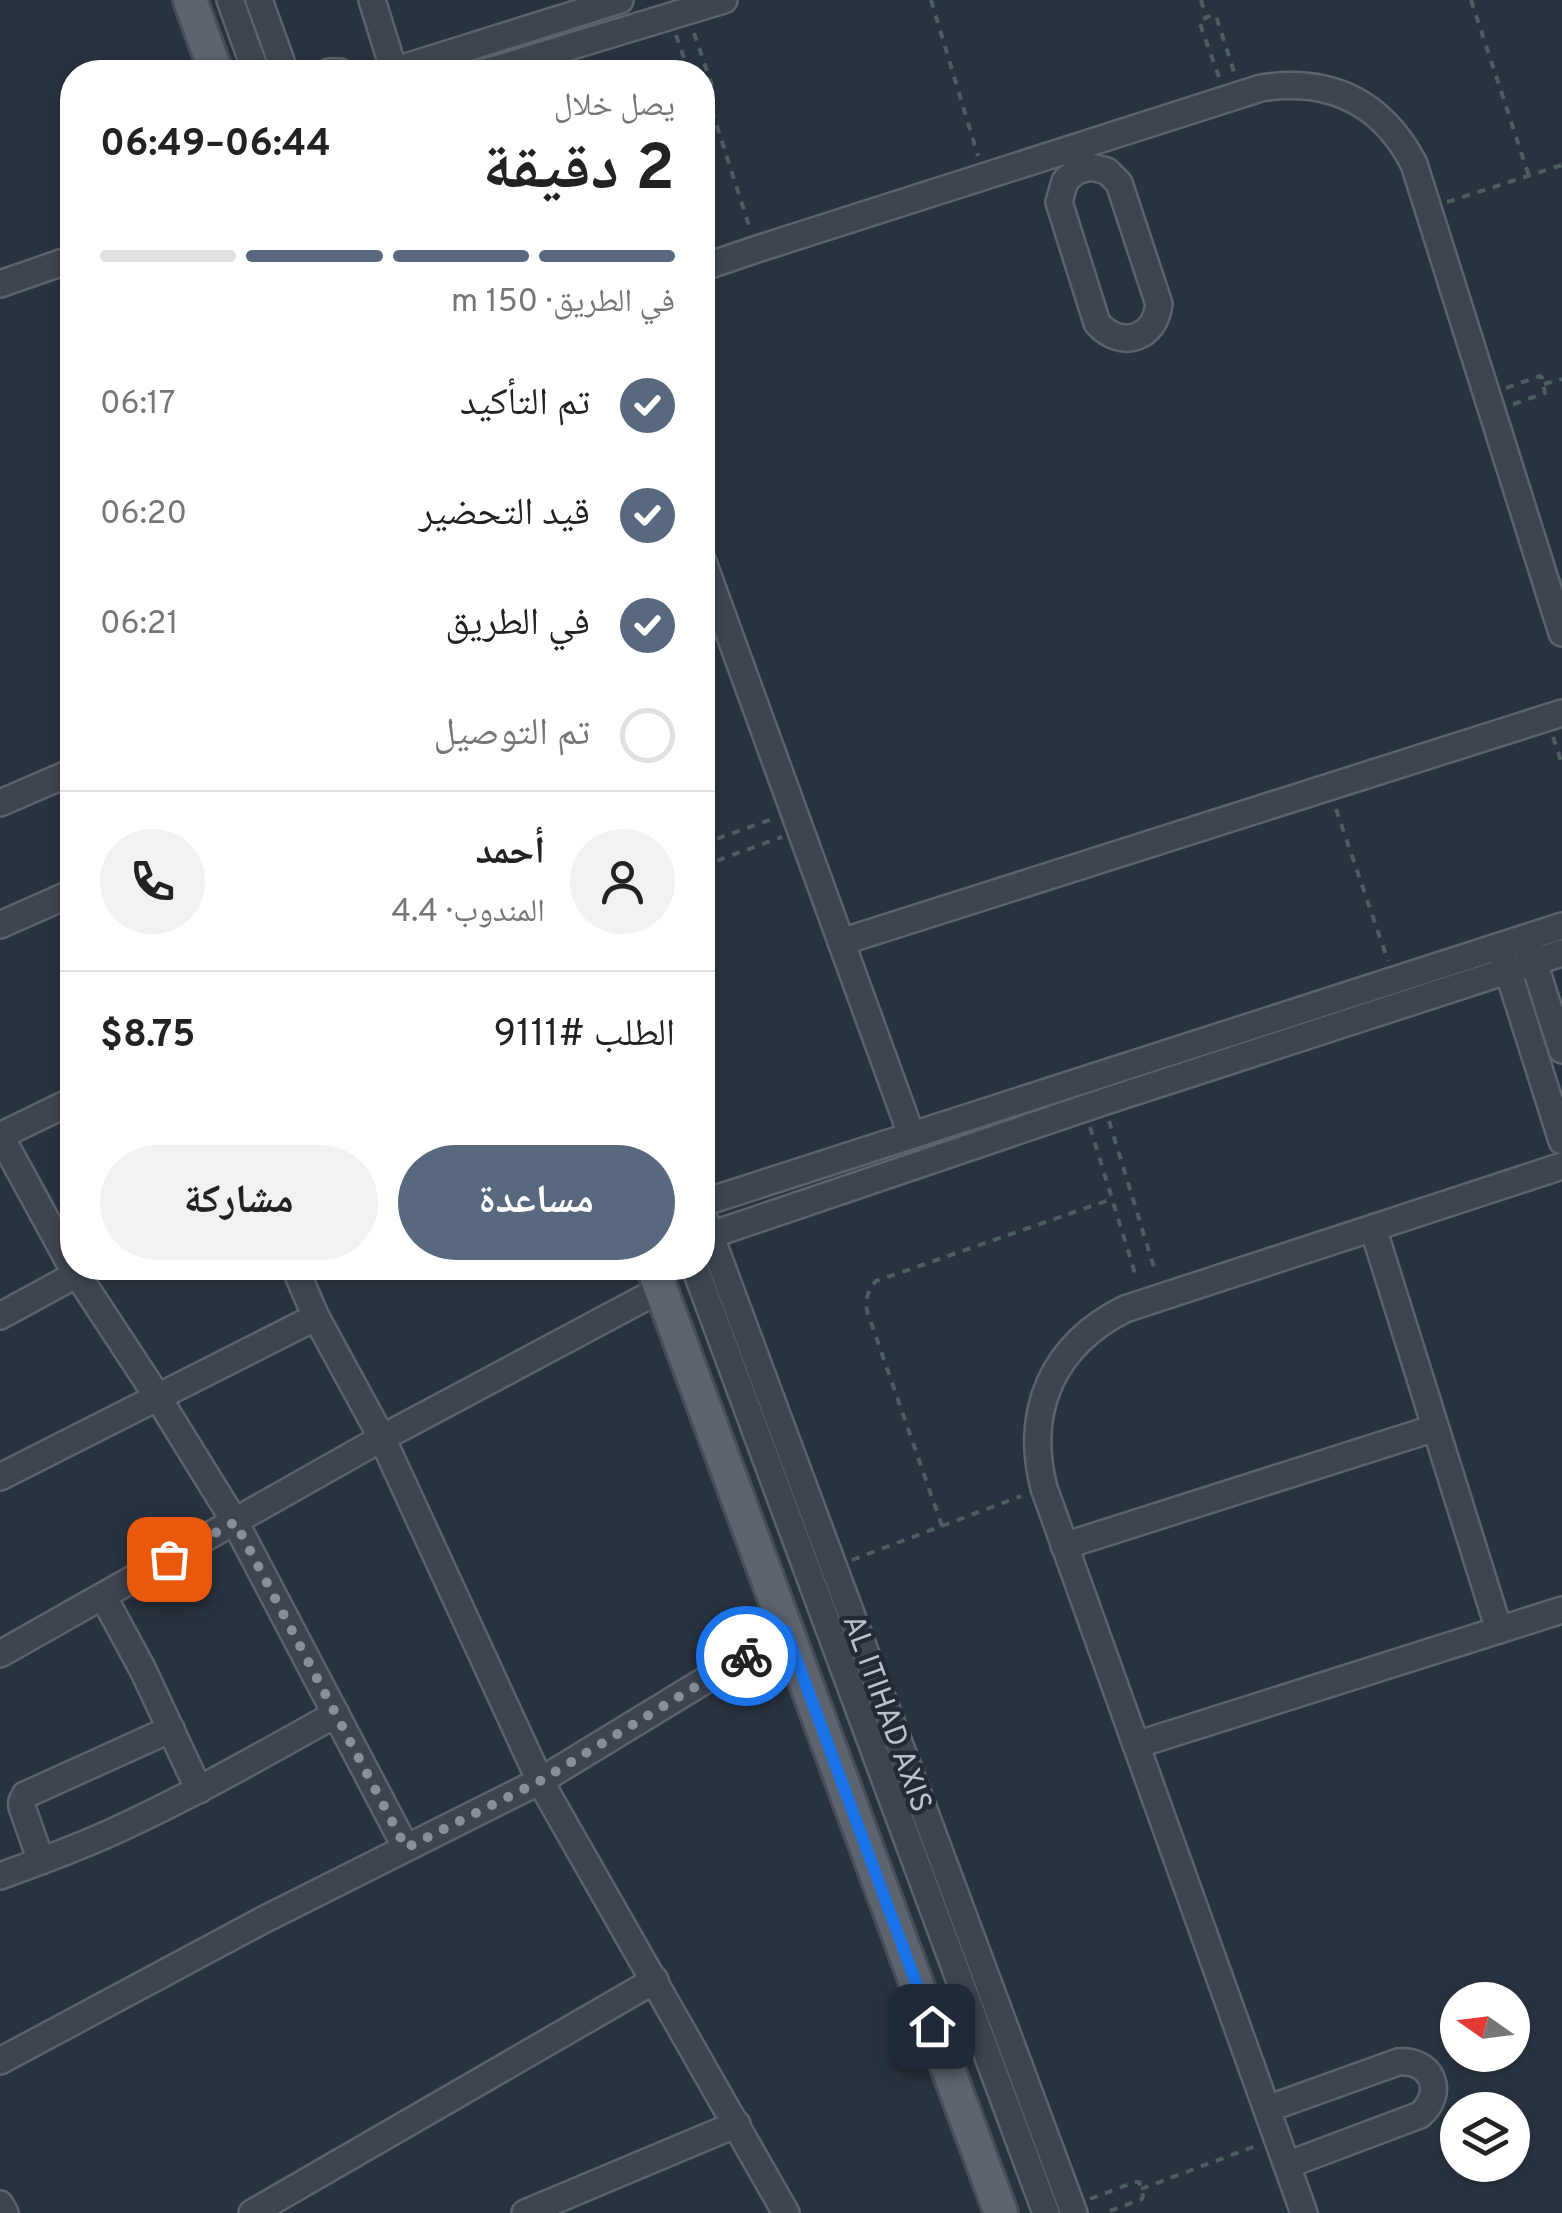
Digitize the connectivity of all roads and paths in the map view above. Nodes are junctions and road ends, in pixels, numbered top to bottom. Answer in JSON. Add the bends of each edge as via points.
{"nodes":[{"id":1,"x":190,"y":0,"type":"edge"},
{"id":2,"x":230,"y":0,"type":"edge"},
{"id":3,"x":259,"y":0,"type":"edge"},
{"id":4,"x":372,"y":0,"type":"edge"},
{"id":5,"x":620,"y":0,"type":"edge"},
{"id":6,"x":724,"y":0,"type":"edge"},
{"id":7,"x":930,"y":0,"type":"edge"},
{"id":8,"x":1200,"y":0,"type":"edge"},
{"id":9,"x":1471,"y":0,"type":"edge"},
{"id":10,"x":678,"y":14,"type":"junction"},
{"id":11,"x":1206,"y":17,"type":"junction"},
{"id":12,"x":212,"y":60,"type":"edge"},
{"id":13,"x":252,"y":60,"type":"edge"},
{"id":14,"x":281,"y":60,"type":"edge"},
{"id":15,"x":389,"y":60,"type":"edge"},
{"id":16,"x":430,"y":60,"type":"edge"},
{"id":17,"x":526,"y":60,"type":"edge"},
{"id":18,"x":687,"y":60,"type":"edge"},
{"id":19,"x":700,"y":60,"type":"edge"},
{"id":20,"x":1234,"y":96,"type":"junction"},
{"id":21,"x":715,"y":119,"type":"edge"},
{"id":22,"x":1080,"y":157,"type":"junction"},
{"id":23,"x":1562,"y":165,"type":"edge"},
{"id":24,"x":984,"y":175,"type":"junction"},
{"id":25,"x":1529,"y":176,"type":"junction"},
{"id":26,"x":1429,"y":208,"type":"junction"},
{"id":27,"x":757,"y":249,"type":"junction"},
{"id":28,"x":60,"y":262,"type":"edge"},
{"id":29,"x":715,"y":262,"type":"edge"},
{"id":30,"x":0,"y":284,"type":"edge"},
{"id":31,"x":1562,"y":379,"type":"edge"},
{"id":32,"x":1544,"y":384,"type":"junction"},
{"id":33,"x":1490,"y":403,"type":"junction"},
{"id":34,"x":715,"y":595,"type":"edge"},
{"id":35,"x":1562,"y":633,"type":"edge"},
{"id":36,"x":1562,"y":713,"type":"edge"},
{"id":37,"x":60,"y":777,"type":"edge"},
{"id":38,"x":1329,"y":787,"type":"junction"},
{"id":39,"x":0,"y":802,"type":"edge"},
{"id":40,"x":797,"y":821,"type":"junction"},
{"id":41,"x":715,"y":843,"type":"edge"},
{"id":42,"x":715,"y":860,"type":"edge"},
{"id":43,"x":60,"y":898,"type":"edge"},
{"id":44,"x":0,"y":925,"type":"edge"},
{"id":45,"x":1562,"y":926,"type":"edge"},
{"id":46,"x":841,"y":942,"type":"junction"},
{"id":47,"x":1530,"y":950,"type":"junction"},
{"id":48,"x":1562,"y":953,"type":"edge"},
{"id":49,"x":1504,"y":958,"type":"junction"},
{"id":50,"x":1394,"y":979,"type":"junction"},
{"id":51,"x":1562,"y":1050,"type":"edge"},
{"id":52,"x":1094,"y":1105,"type":"junction"},
{"id":53,"x":60,"y":1106,"type":"edge"},
{"id":54,"x":912,"y":1134,"type":"junction"},
{"id":55,"x":0,"y":1136,"type":"edge"},
{"id":56,"x":1562,"y":1141,"type":"edge"},
{"id":57,"x":1562,"y":1166,"type":"edge"},
{"id":58,"x":715,"y":1199,"type":"edge"},
{"id":59,"x":1112,"y":1199,"type":"junction"},
{"id":60,"x":715,"y":1226,"type":"edge"},
{"id":61,"x":1372,"y":1228,"type":"junction"},
{"id":62,"x":60,"y":1240,"type":"edge"},
{"id":63,"x":715,"y":1255,"type":"edge"},
{"id":64,"x":60,"y":1279,"type":"edge"},
{"id":65,"x":84,"y":1280,"type":"edge"},
{"id":66,"x":300,"y":1280,"type":"edge"},
{"id":67,"x":654,"y":1280,"type":"edge"},
{"id":68,"x":658,"y":1280,"type":"edge"},
{"id":69,"x":700,"y":1280,"type":"edge"},
{"id":70,"x":1153,"y":1299,"type":"junction"},
{"id":71,"x":0,"y":1316,"type":"edge"},
{"id":72,"x":316,"y":1317,"type":"junction"},
{"id":73,"x":157,"y":1396,"type":"junction"},
{"id":74,"x":1436,"y":1428,"type":"junction"},
{"id":75,"x":382,"y":1438,"type":"junction"},
{"id":76,"x":0,"y":1477,"type":"edge"},
{"id":77,"x":1044,"y":1488,"type":"junction"},
{"id":78,"x":235,"y":1522,"type":"junction"},
{"id":79,"x":942,"y":1526,"type":"junction"},
{"id":80,"x":1064,"y":1546,"type":"junction"},
{"id":81,"x":834,"y":1567,"type":"junction"},
{"id":82,"x":103,"y":1596,"type":"junction"},
{"id":83,"x":1562,"y":1610,"type":"edge"},
{"id":84,"x":1499,"y":1630,"type":"junction"},
{"id":85,"x":786,"y":1631,"type":"junction"},
{"id":86,"x":0,"y":1654,"type":"edge"},
{"id":87,"x":336,"y":1714,"type":"junction"},
{"id":88,"x":171,"y":1729,"type":"junction"},
{"id":89,"x":1136,"y":1746,"type":"junction"},
{"id":90,"x":540,"y":1781,"type":"junction"},
{"id":91,"x":199,"y":1790,"type":"junction"},
{"id":92,"x":406,"y":1848,"type":"junction"},
{"id":93,"x":41,"y":1861,"type":"junction"},
{"id":94,"x":0,"y":1876,"type":"edge"},
{"id":95,"x":655,"y":1980,"type":"junction"},
{"id":96,"x":0,"y":2061,"type":"edge"},
{"id":97,"x":1267,"y":2109,"type":"junction"},
{"id":98,"x":738,"y":2124,"type":"junction"},
{"id":99,"x":1277,"y":2138,"type":"junction"},
{"id":100,"x":1286,"y":2165,"type":"junction"},
{"id":101,"x":1141,"y":2189,"type":"junction"},
{"id":102,"x":0,"y":2204,"type":"edge"},
{"id":103,"x":994,"y":2210,"type":"edge"},
{"id":104,"x":1064,"y":2211,"type":"edge"},
{"id":105,"x":4,"y":2213,"type":"edge"},
{"id":106,"x":252,"y":2213,"type":"edge"},
{"id":107,"x":525,"y":2213,"type":"edge"},
{"id":108,"x":786,"y":2213,"type":"edge"},
{"id":109,"x":1104,"y":2213,"type":"edge"},
{"id":110,"x":1304,"y":2213,"type":"edge"}],
"edges":[{"from":1,"to":12,"type":"main road"},
{"from":2,"to":13,"type":"street"},
{"from":3,"to":14,"type":"street"},
{"from":4,"to":15,"type":"street"},
{"from":5,"to":16,"type":"street"},
{"from":6,"to":10,"type":"street"},
{"from":7,"to":24,"type":"path"},
{"from":8,"to":11,"type":"path"},
{"from":9,"to":25,"type":"path"},
{"from":10,"to":17,"type":"street"},
{"from":10,"to":18,"type":"path"},
{"from":10,"to":19,"type":"path"},
{"from":11,"to":20,"type":"path","via":[[1199,23]]},
{"from":11,"to":20,"type":"path","via":[[1216,16]]},
{"from":20,"to":22,"type":"street"},
{"from":20,"to":26,"type":"street","via":[[1302,84],[1360,103],[1404,146]]},
{"from":21,"to":27,"type":"path"},
{"from":22,"to":22,"type":"street","via":[[1059,202],[1097,323],[1109,334],[1134,337],[1150,329],[1159,304],[1119,182]]},
{"from":22,"to":24,"type":"street"},
{"from":23,"to":25,"type":"path"},
{"from":24,"to":27,"type":"street"},
{"from":25,"to":26,"type":"path"},
{"from":26,"to":33,"type":"street"},
{"from":27,"to":29,"type":"street"},
{"from":28,"to":30,"type":"street"},
{"from":31,"to":32,"type":"path"},
{"from":32,"to":33,"type":"path","via":[[1544,394]]},
{"from":32,"to":33,"type":"path","via":[[1540,376]]},
{"from":33,"to":35,"type":"street"},
{"from":34,"to":40,"type":"street"},
{"from":36,"to":38,"type":"street"},
{"from":37,"to":39,"type":"street"},
{"from":38,"to":46,"type":"street"},
{"from":38,"to":50,"type":"path"},
{"from":40,"to":41,"type":"path"},
{"from":40,"to":42,"type":"path"},
{"from":40,"to":46,"type":"street"},
{"from":43,"to":44,"type":"street"},
{"from":45,"to":47,"type":"street"},
{"from":46,"to":54,"type":"street"},
{"from":47,"to":48,"type":"street"},
{"from":47,"to":49,"type":"street"},
{"from":47,"to":51,"type":"street"},
{"from":49,"to":50,"type":"street"},
{"from":49,"to":52,"type":"street"},
{"from":49,"to":56,"type":"street"},
{"from":50,"to":54,"type":"street"},
{"from":52,"to":59,"type":"path"},
{"from":52,"to":60,"type":"street"},
{"from":52,"to":70,"type":"path"},
{"from":53,"to":55,"type":"street"},
{"from":54,"to":58,"type":"street"},
{"from":55,"to":62,"type":"street"},
{"from":57,"to":61,"type":"street"},
{"from":59,"to":70,"type":"path"},
{"from":59,"to":79,"type":"path","via":[[876,1281],[867,1294]]},
{"from":61,"to":70,"type":"street"},
{"from":61,"to":74,"type":"street"},
{"from":63,"to":81,"type":"street","name":"AL ITIHAD AXIS"},
{"from":64,"to":71,"type":"street"},
{"from":65,"to":73,"type":"street"},
{"from":66,"to":72,"type":"street"},
{"from":67,"to":75,"type":"street"},
{"from":68,"to":85,"type":"main road"},
{"from":69,"to":104,"type":"street","name":"AL ITIHAD AXIS"},
{"from":70,"to":77,"type":"street","via":[[1091,1328],[1054,1373],[1037,1429]]},
{"from":72,"to":73,"type":"street"},
{"from":72,"to":75,"type":"street"},
{"from":73,"to":76,"type":"street"},
{"from":73,"to":78,"type":"street"},
{"from":74,"to":80,"type":"street"},
{"from":74,"to":84,"type":"street"},
{"from":75,"to":78,"type":"street"},
{"from":75,"to":90,"type":"street"},
{"from":77,"to":79,"type":"path"},
{"from":77,"to":80,"type":"street"},
{"from":78,"to":82,"type":"street"},
{"from":78,"to":87,"type":"street"},
{"from":79,"to":81,"type":"path"},
{"from":80,"to":89,"type":"street"},
{"from":81,"to":104,"type":"street","name":"AL ITIHAD AXIS"},
{"from":82,"to":86,"type":"street"},
{"from":82,"to":88,"type":"street"},
{"from":83,"to":84,"type":"street"},
{"from":84,"to":89,"type":"street"},
{"from":85,"to":90,"type":"street"},
{"from":85,"to":103,"type":"main road"},
{"from":87,"to":91,"type":"street"},
{"from":87,"to":92,"type":"street"},
{"from":88,"to":91,"type":"street"},
{"from":88,"to":93,"type":"street","via":[[24,1794],[22,1808]]},
{"from":89,"to":97,"type":"street"},
{"from":90,"to":92,"type":"street"},
{"from":90,"to":95,"type":"street"},
{"from":91,"to":93,"type":"street"},
{"from":92,"to":96,"type":"street"},
{"from":93,"to":94,"type":"street"},
{"from":95,"to":98,"type":"street"},
{"from":95,"to":106,"type":"street"},
{"from":97,"to":99,"type":"street"},
{"from":97,"to":100,"type":"street","via":[[1398,2062],[1414,2062],[1431,2078],[1433,2094],[1420,2114]]},
{"from":98,"to":107,"type":"street"},
{"from":98,"to":108,"type":"street"},
{"from":99,"to":100,"type":"street"},
{"from":99,"to":101,"type":"path"},
{"from":100,"to":110,"type":"street"},
{"from":101,"to":104,"type":"path","via":[[1135,2182]]},
{"from":101,"to":109,"type":"path","via":[[1142,2198]]},
{"from":102,"to":105,"type":"street"}]}
